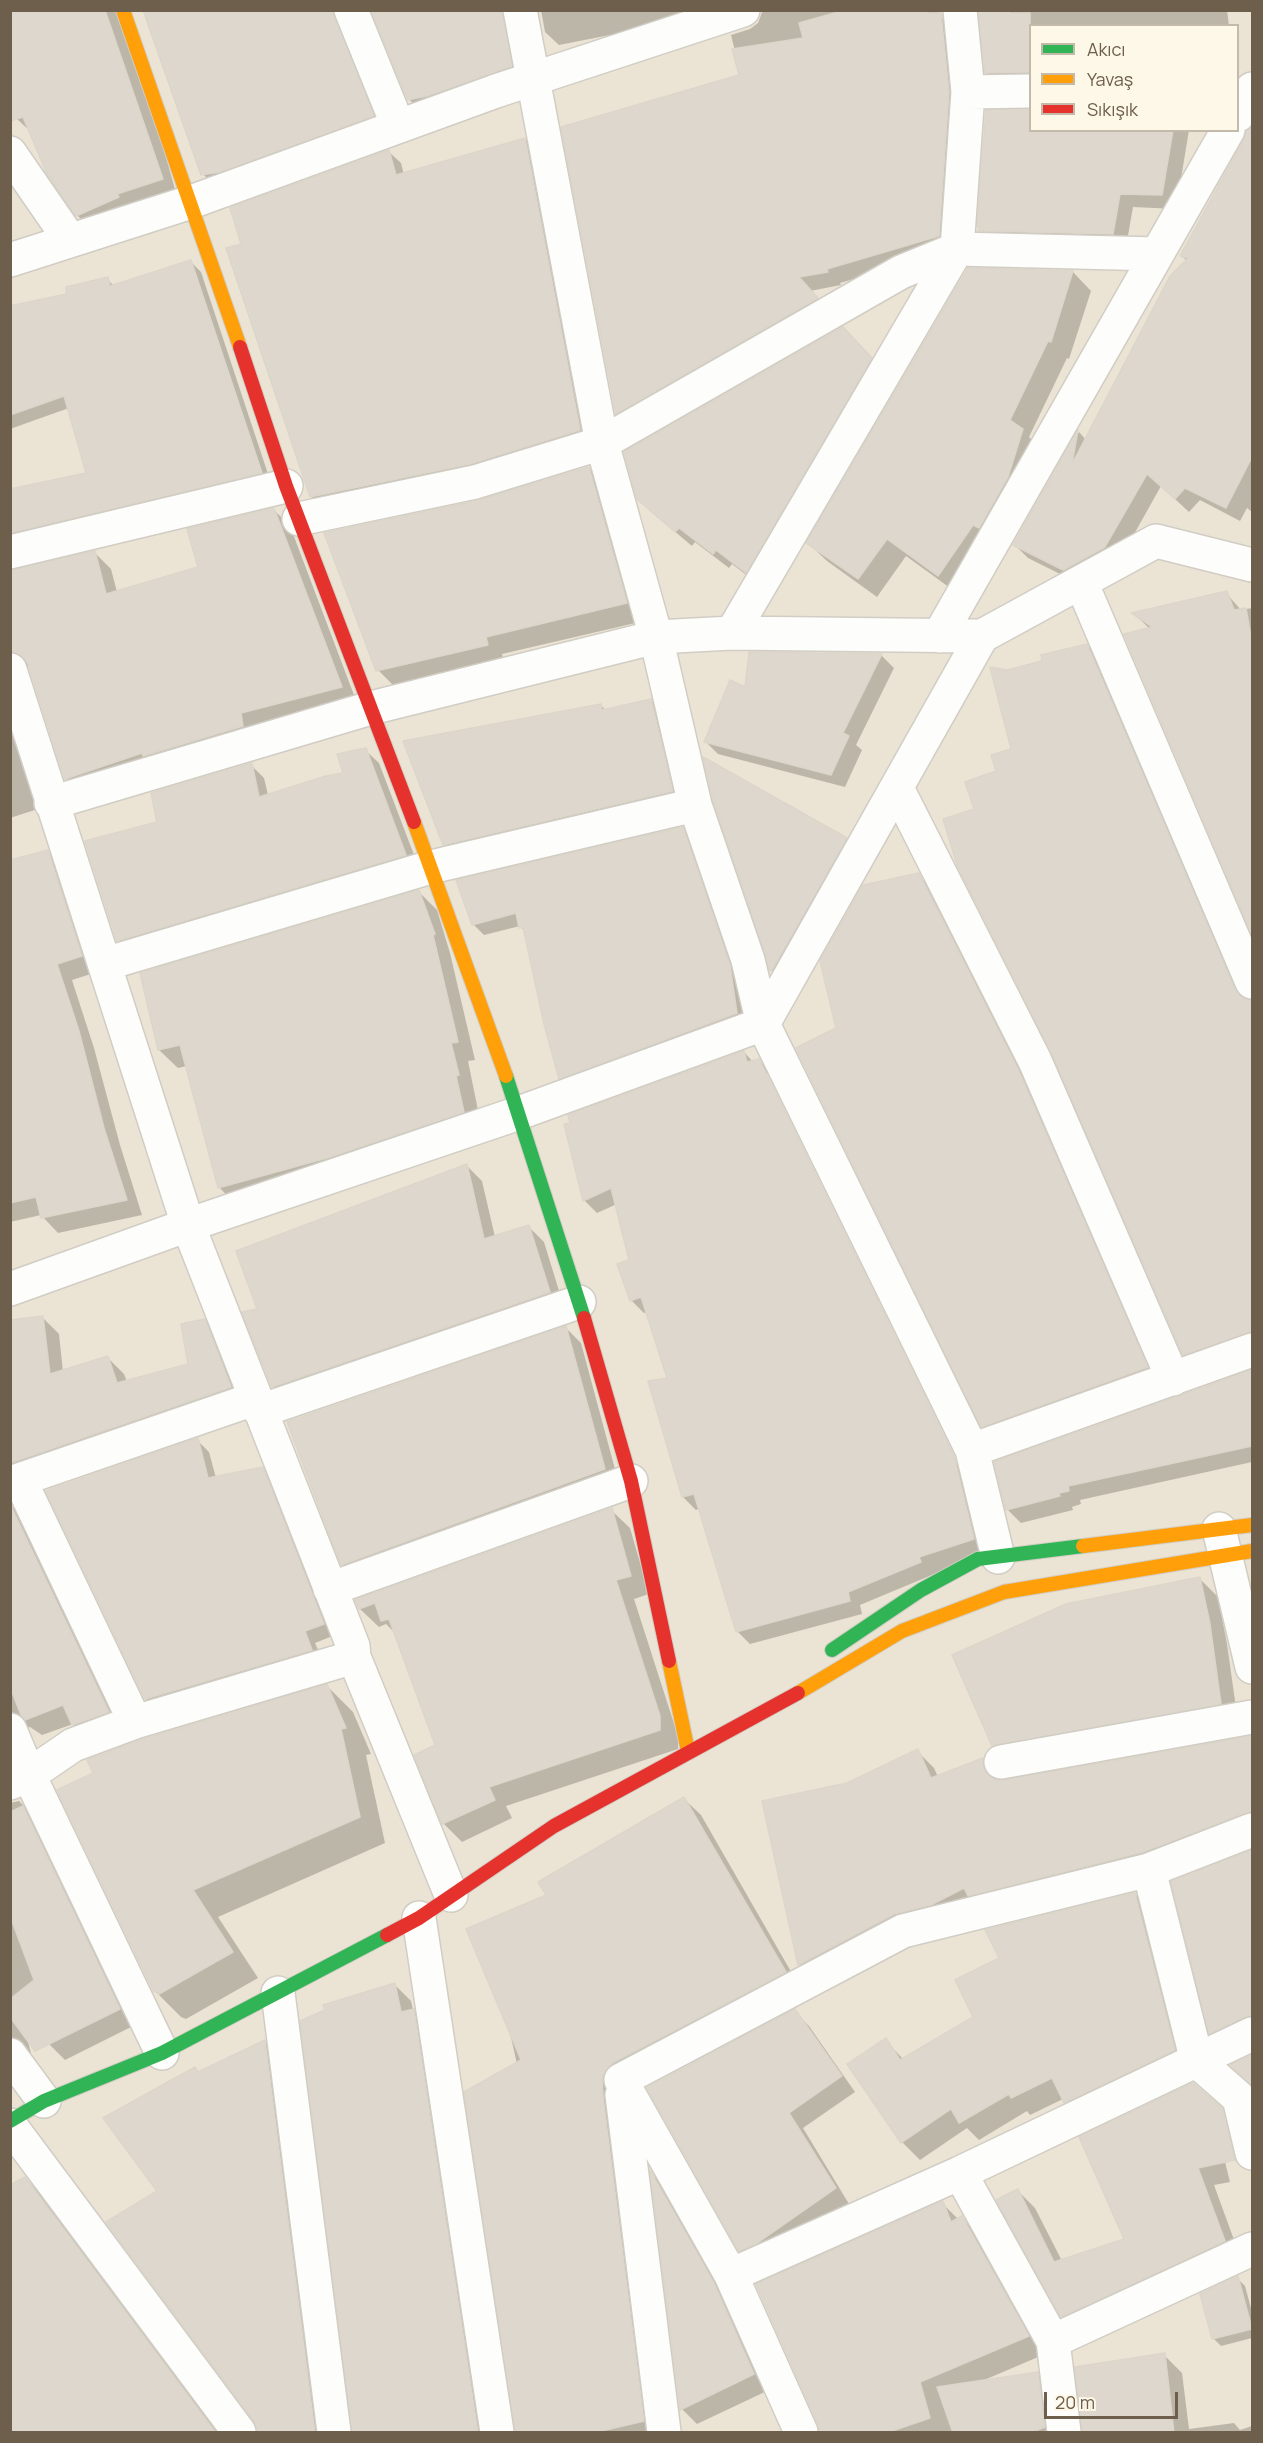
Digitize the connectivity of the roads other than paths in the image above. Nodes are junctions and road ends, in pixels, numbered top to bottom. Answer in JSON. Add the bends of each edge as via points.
{"nodes":[{"id":1,"x":123,"y":10,"type":"edge"},
{"id":2,"x":351,"y":10,"type":"edge"},
{"id":3,"x":520,"y":10,"type":"edge"},
{"id":4,"x":743,"y":10,"type":"edge"},
{"id":5,"x":960,"y":10,"type":"edge"},
{"id":6,"x":711,"y":15,"type":"edge"},
{"id":7,"x":532,"y":80,"type":"junction"},
{"id":8,"x":1252,"y":89,"type":"edge"},
{"id":9,"x":1029,"y":91,"type":"edge"},
{"id":10,"x":968,"y":92,"type":"junction"},
{"id":11,"x":1239,"y":113,"type":"edge"},
{"id":12,"x":399,"y":126,"type":"junction"},
{"id":13,"x":1227,"y":132,"type":"edge"},
{"id":14,"x":10,"y":153,"type":"edge"},
{"id":15,"x":191,"y":202,"type":"junction"},
{"id":16,"x":70,"y":240,"type":"junction"},
{"id":17,"x":957,"y":249,"type":"junction"},
{"id":18,"x":1157,"y":254,"type":"junction"},
{"id":19,"x":10,"y":260,"type":"edge"},
{"id":20,"x":602,"y":444,"type":"junction"},
{"id":21,"x":286,"y":486,"type":"junction"},
{"id":22,"x":299,"y":519,"type":"junction"},
{"id":23,"x":10,"y":552,"type":"edge"},
{"id":24,"x":1252,"y":565,"type":"edge"},
{"id":25,"x":1082,"y":582,"type":"junction"},
{"id":26,"x":732,"y":633,"type":"junction"},
{"id":27,"x":939,"y":636,"type":"junction"},
{"id":28,"x":982,"y":636,"type":"junction"},
{"id":29,"x":656,"y":637,"type":"junction"},
{"id":30,"x":10,"y":670,"type":"edge"},
{"id":31,"x":370,"y":708,"type":"junction"},
{"id":32,"x":897,"y":788,"type":"junction"},
{"id":33,"x":51,"y":803,"type":"junction"},
{"id":34,"x":695,"y":805,"type":"junction"},
{"id":35,"x":431,"y":867,"type":"junction"},
{"id":36,"x":105,"y":964,"type":"junction"},
{"id":37,"x":1252,"y":982,"type":"edge"},
{"id":38,"x":763,"y":1024,"type":"junction"},
{"id":39,"x":519,"y":1113,"type":"junction"},
{"id":40,"x":188,"y":1225,"type":"junction"},
{"id":41,"x":10,"y":1289,"type":"edge"},
{"id":42,"x":579,"y":1302,"type":"junction"},
{"id":43,"x":1252,"y":1350,"type":"edge"},
{"id":44,"x":1173,"y":1378,"type":"junction"},
{"id":45,"x":257,"y":1405,"type":"junction"},
{"id":46,"x":972,"y":1450,"type":"junction"},
{"id":47,"x":15,"y":1481,"type":"edge"},
{"id":48,"x":631,"y":1481,"type":"junction"},
{"id":49,"x":1252,"y":1525,"type":"edge"},
{"id":50,"x":1232,"y":1544,"type":"edge"},
{"id":51,"x":998,"y":1557,"type":"junction"},
{"id":52,"x":330,"y":1589,"type":"junction"},
{"id":53,"x":354,"y":1657,"type":"junction"},
{"id":54,"x":821,"y":1658,"type":"dead end"},
{"id":55,"x":1252,"y":1667,"type":"edge"},
{"id":56,"x":783,"y":1685,"type":"dead end"},
{"id":57,"x":1252,"y":1717,"type":"edge"},
{"id":58,"x":135,"y":1722,"type":"junction"},
{"id":59,"x":10,"y":1730,"type":"edge"},
{"id":60,"x":688,"y":1751,"type":"junction"},
{"id":61,"x":1001,"y":1762,"type":"dead end"},
{"id":62,"x":20,"y":1779,"type":"edge"},
{"id":63,"x":1252,"y":1830,"type":"edge"},
{"id":64,"x":1149,"y":1870,"type":"junction"},
{"id":65,"x":451,"y":1895,"type":"junction"},
{"id":66,"x":419,"y":1918,"type":"junction"},
{"id":67,"x":278,"y":1993,"type":"junction"},
{"id":68,"x":1252,"y":2034,"type":"edge"},
{"id":69,"x":162,"y":2053,"type":"junction"},
{"id":70,"x":10,"y":2055,"type":"edge"},
{"id":71,"x":1197,"y":2061,"type":"junction"},
{"id":72,"x":621,"y":2080,"type":"junction"},
{"id":73,"x":44,"y":2101,"type":"junction"},
{"id":74,"x":10,"y":2123,"type":"edge"},
{"id":75,"x":1252,"y":2153,"type":"edge"},
{"id":76,"x":960,"y":2173,"type":"junction"},
{"id":77,"x":1252,"y":2249,"type":"edge"},
{"id":78,"x":731,"y":2275,"type":"junction"},
{"id":79,"x":1053,"y":2341,"type":"junction"},
{"id":80,"x":238,"y":2433,"type":"edge"},
{"id":81,"x":334,"y":2433,"type":"edge"},
{"id":82,"x":496,"y":2433,"type":"edge"},
{"id":83,"x":664,"y":2433,"type":"edge"},
{"id":84,"x":801,"y":2433,"type":"edge"},
{"id":85,"x":1064,"y":2433,"type":"edge"}],
"edges":[{"from":1,"to":15,"type":"main road"},
{"from":2,"to":12,"type":"street"},
{"from":3,"to":7,"type":"street"},
{"from":4,"to":6,"type":"street"},
{"from":5,"to":10,"type":"street"},
{"from":6,"to":7,"type":"street"},
{"from":7,"to":12,"type":"street"},
{"from":7,"to":20,"type":"street"},
{"from":8,"to":11,"type":"street"},
{"from":9,"to":10,"type":"street"},
{"from":10,"to":17,"type":"street"},
{"from":12,"to":15,"type":"street"},
{"from":13,"to":18,"type":"street"},
{"from":14,"to":16,"type":"street"},
{"from":15,"to":16,"type":"street"},
{"from":15,"to":21,"type":"main road"},
{"from":16,"to":19,"type":"street"},
{"from":17,"to":18,"type":"street"},
{"from":17,"to":20,"type":"street","via":[[901,272]]},
{"from":17,"to":26,"type":"street"},
{"from":18,"to":27,"type":"street"},
{"from":20,"to":22,"type":"street","via":[[475,482]]},
{"from":20,"to":29,"type":"street"},
{"from":21,"to":22,"type":"main road"},
{"from":21,"to":23,"type":"street"},
{"from":22,"to":31,"type":"main road"},
{"from":24,"to":25,"type":"street","via":[[1156,541]]},
{"from":25,"to":28,"type":"street"},
{"from":25,"to":37,"type":"street"},
{"from":26,"to":27,"type":"street"},
{"from":26,"to":29,"type":"street"},
{"from":27,"to":28,"type":"street"},
{"from":28,"to":32,"type":"street"},
{"from":29,"to":31,"type":"street"},
{"from":29,"to":34,"type":"street"},
{"from":30,"to":33,"type":"street"},
{"from":31,"to":33,"type":"street"},
{"from":31,"to":35,"type":"main road"},
{"from":32,"to":38,"type":"street"},
{"from":32,"to":44,"type":"street","via":[[1035,1061]]},
{"from":33,"to":36,"type":"street"},
{"from":34,"to":35,"type":"street"},
{"from":34,"to":38,"type":"street","via":[[748,960]]},
{"from":35,"to":36,"type":"street"},
{"from":35,"to":39,"type":"main road"},
{"from":36,"to":40,"type":"street"},
{"from":38,"to":39,"type":"street"},
{"from":38,"to":46,"type":"street"},
{"from":39,"to":40,"type":"street"},
{"from":39,"to":42,"type":"main road"},
{"from":40,"to":41,"type":"street"},
{"from":40,"to":45,"type":"street"},
{"from":42,"to":45,"type":"street"},
{"from":42,"to":48,"type":"main road"},
{"from":43,"to":44,"type":"street"},
{"from":44,"to":46,"type":"street"},
{"from":45,"to":47,"type":"street"},
{"from":45,"to":52,"type":"street"},
{"from":46,"to":51,"type":"street"},
{"from":47,"to":58,"type":"street"},
{"from":48,"to":52,"type":"street"},
{"from":48,"to":60,"type":"main road"},
{"from":49,"to":50,"type":"main road"},
{"from":50,"to":51,"type":"main road"},
{"from":50,"to":55,"type":"street"},
{"from":50,"to":60,"type":"main road","via":[[1004,1592],[902,1631],[813,1685]]},
{"from":51,"to":54,"type":"main road","via":[[978,1559],[951,1572]]},
{"from":52,"to":53,"type":"street"},
{"from":53,"to":58,"type":"street"},
{"from":53,"to":65,"type":"street"},
{"from":56,"to":60,"type":"main road"},
{"from":57,"to":61,"type":"street"},
{"from":58,"to":62,"type":"street","via":[[73,1745]]},
{"from":59,"to":62,"type":"street"},
{"from":60,"to":65,"type":"main road","via":[[554,1826]]},
{"from":62,"to":69,"type":"street"},
{"from":63,"to":64,"type":"street"},
{"from":64,"to":71,"type":"street"},
{"from":64,"to":72,"type":"street","via":[[903,1931]]},
{"from":65,"to":66,"type":"main road"},
{"from":66,"to":67,"type":"main road"},
{"from":66,"to":82,"type":"street"},
{"from":67,"to":69,"type":"main road"},
{"from":67,"to":81,"type":"street"},
{"from":68,"to":71,"type":"street"},
{"from":69,"to":73,"type":"main road"},
{"from":70,"to":73,"type":"street"},
{"from":71,"to":75,"type":"street","via":[[1239,2098]]},
{"from":71,"to":76,"type":"street"},
{"from":72,"to":78,"type":"street"},
{"from":72,"to":83,"type":"street"},
{"from":73,"to":74,"type":"main road"},
{"from":74,"to":80,"type":"street"},
{"from":76,"to":78,"type":"street"},
{"from":76,"to":79,"type":"street"},
{"from":77,"to":79,"type":"street"},
{"from":78,"to":84,"type":"street"},
{"from":79,"to":85,"type":"street"}]}
